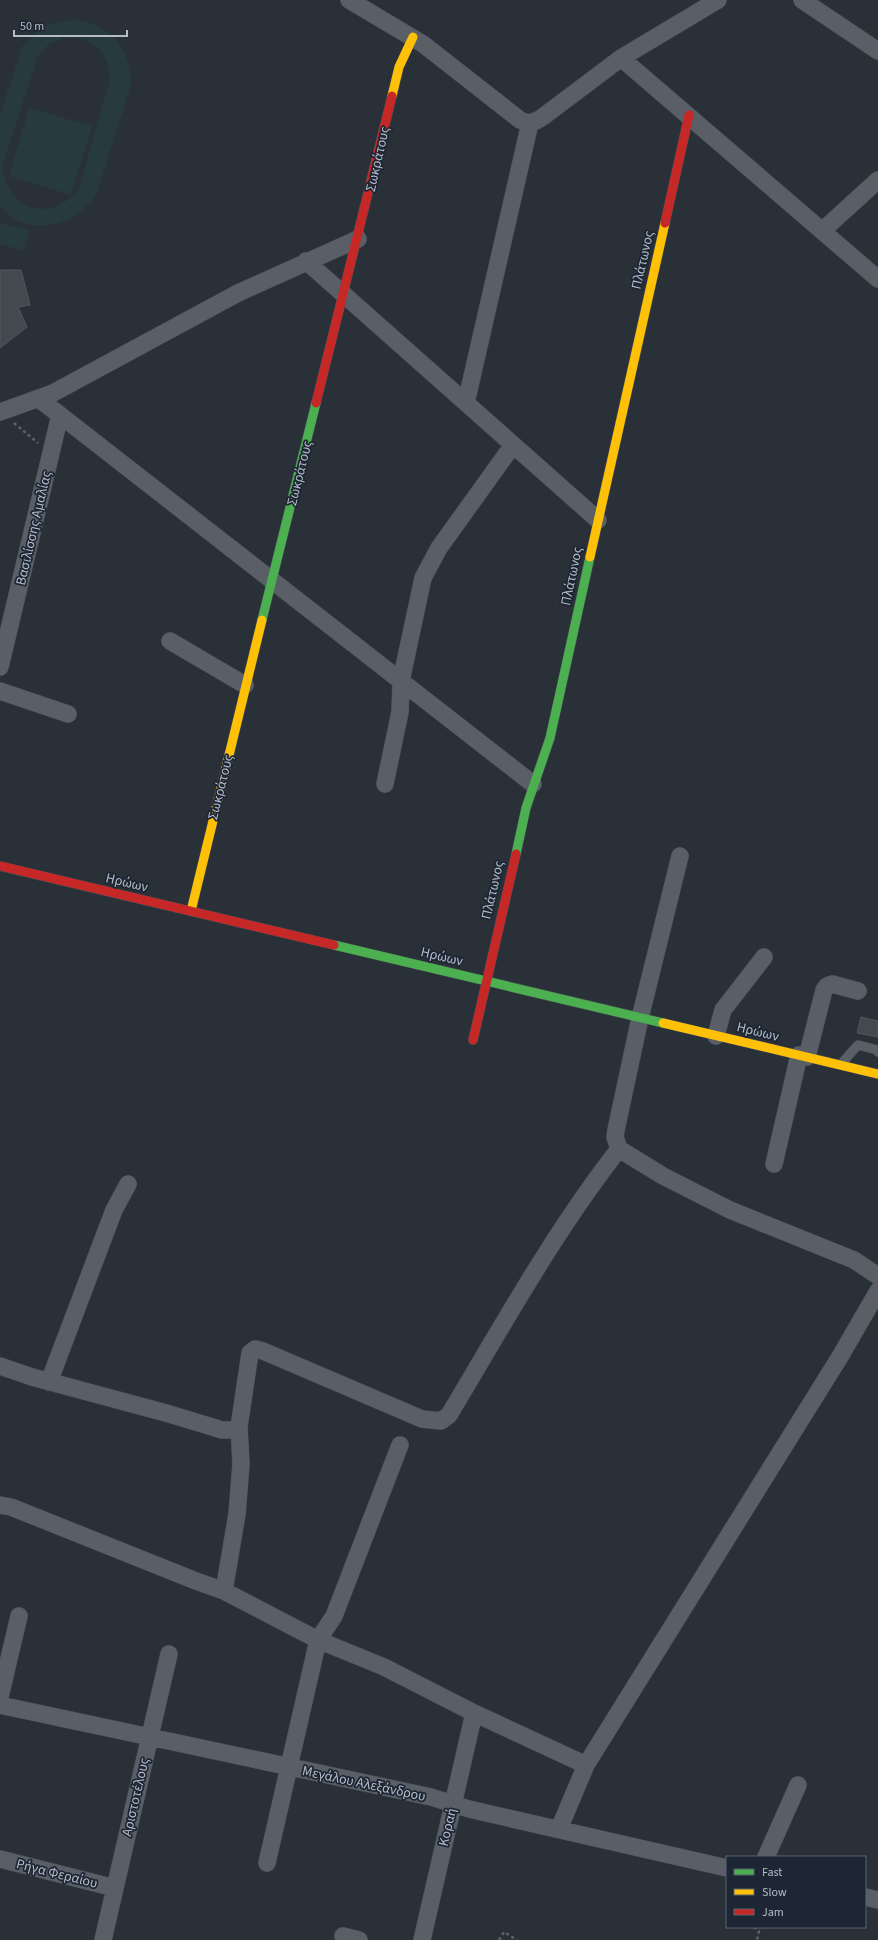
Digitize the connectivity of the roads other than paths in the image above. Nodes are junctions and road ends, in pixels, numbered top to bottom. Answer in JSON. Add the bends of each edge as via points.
{"nodes":[{"id":1,"x":349,"y":0,"type":"edge"},
{"id":2,"x":718,"y":0,"type":"edge"},
{"id":3,"x":802,"y":0,"type":"edge"},
{"id":4,"x":413,"y":38,"type":"junction"},
{"id":5,"x":878,"y":51,"type":"edge"},
{"id":6,"x":621,"y":58,"type":"junction"},
{"id":7,"x":689,"y":115,"type":"junction"},
{"id":8,"x":530,"y":123,"type":"junction"},
{"id":9,"x":878,"y":180,"type":"edge"},
{"id":10,"x":822,"y":231,"type":"junction"},
{"id":11,"x":358,"y":239,"type":"junction"},
{"id":12,"x":306,"y":261,"type":"junction"},
{"id":13,"x":878,"y":279,"type":"edge"},
{"id":14,"x":344,"y":295,"type":"junction"},
{"id":15,"x":39,"y":399,"type":"junction"},
{"id":16,"x":466,"y":403,"type":"junction"},
{"id":17,"x":0,"y":412,"type":"edge"},
{"id":18,"x":60,"y":414,"type":"junction"},
{"id":19,"x":512,"y":445,"type":"junction"},
{"id":20,"x":598,"y":520,"type":"junction"},
{"id":21,"x":272,"y":581,"type":"junction"},
{"id":22,"x":7,"y":604,"type":"edge"},
{"id":23,"x":170,"y":640,"type":"dead end"},
{"id":24,"x":0,"y":667,"type":"edge"},
{"id":25,"x":401,"y":681,"type":"junction"},
{"id":26,"x":245,"y":685,"type":"junction"},
{"id":27,"x":0,"y":692,"type":"edge"},
{"id":28,"x":68,"y":714,"type":"dead end"},
{"id":29,"x":385,"y":784,"type":"dead end"},
{"id":30,"x":533,"y":784,"type":"junction"},
{"id":31,"x":680,"y":856,"type":"dead end"},
{"id":32,"x":0,"y":866,"type":"edge"},
{"id":33,"x":191,"y":911,"type":"junction"},
{"id":34,"x":764,"y":957,"type":"dead end"},
{"id":35,"x":486,"y":981,"type":"junction"},
{"id":36,"x":858,"y":991,"type":"dead end"},
{"id":37,"x":640,"y":1018,"type":"junction"},
{"id":38,"x":716,"y":1036,"type":"junction"},
{"id":39,"x":473,"y":1040,"type":"dead end"},
{"id":40,"x":878,"y":1052,"type":"edge"},
{"id":41,"x":803,"y":1056,"type":"junction"},
{"id":42,"x":840,"y":1065,"type":"junction"},
{"id":43,"x":878,"y":1074,"type":"edge"},
{"id":44,"x":619,"y":1149,"type":"junction"},
{"id":45,"x":774,"y":1164,"type":"dead end"},
{"id":46,"x":128,"y":1184,"type":"dead end"},
{"id":47,"x":878,"y":1276,"type":"edge"},
{"id":48,"x":878,"y":1291,"type":"edge"},
{"id":49,"x":0,"y":1366,"type":"edge"},
{"id":50,"x":49,"y":1382,"type":"junction"},
{"id":51,"x":239,"y":1427,"type":"junction"},
{"id":52,"x":400,"y":1445,"type":"dead end"},
{"id":53,"x":0,"y":1505,"type":"edge"},
{"id":54,"x":224,"y":1591,"type":"junction"},
{"id":55,"x":19,"y":1616,"type":"dead end"},
{"id":56,"x":318,"y":1640,"type":"junction"},
{"id":57,"x":169,"y":1654,"type":"dead end"},
{"id":58,"x":0,"y":1697,"type":"edge"},
{"id":59,"x":0,"y":1705,"type":"edge"},
{"id":60,"x":474,"y":1713,"type":"junction"},
{"id":61,"x":149,"y":1737,"type":"junction"},
{"id":62,"x":586,"y":1765,"type":"junction"},
{"id":63,"x":288,"y":1767,"type":"junction"},
{"id":64,"x":798,"y":1785,"type":"dead end"},
{"id":65,"x":452,"y":1804,"type":"junction"},
{"id":66,"x":559,"y":1829,"type":"junction"},
{"id":67,"x":766,"y":1856,"type":"edge"},
{"id":68,"x":0,"y":1859,"type":"edge"},
{"id":69,"x":267,"y":1863,"type":"dead end"},
{"id":70,"x":726,"y":1868,"type":"edge"},
{"id":71,"x":115,"y":1888,"type":"junction"},
{"id":72,"x":866,"y":1897,"type":"edge"},
{"id":73,"x":878,"y":1900,"type":"edge"},
{"id":74,"x":103,"y":1940,"type":"edge"},
{"id":75,"x":422,"y":1940,"type":"edge"}],
"edges":[{"from":1,"to":4,"type":"street"},
{"from":2,"to":6,"type":"street"},
{"from":3,"to":5,"type":"street"},
{"from":4,"to":8,"type":"street","via":[[520,120]]},
{"from":4,"to":11,"type":"street","name":"Σωκράτους","via":[[399,67]]},
{"from":6,"to":7,"type":"street"},
{"from":6,"to":8,"type":"street","via":[[553,111]]},
{"from":7,"to":10,"type":"street"},
{"from":7,"to":20,"type":"street","name":"Πλάτωνος"},
{"from":8,"to":16,"type":"street"},
{"from":9,"to":10,"type":"street"},
{"from":10,"to":13,"type":"street"},
{"from":11,"to":12,"type":"street"},
{"from":11,"to":14,"type":"street","name":"Σωκράτους"},
{"from":12,"to":14,"type":"street"},
{"from":12,"to":15,"type":"street","via":[[238,293]]},
{"from":14,"to":16,"type":"street"},
{"from":14,"to":21,"type":"street","name":"Σωκράτους"},
{"from":15,"to":17,"type":"street"},
{"from":15,"to":18,"type":"street"},
{"from":16,"to":19,"type":"street"},
{"from":18,"to":21,"type":"street"},
{"from":18,"to":22,"type":"street","name":"Βασιλίσσης Αμαλίας"},
{"from":19,"to":20,"type":"street"},
{"from":19,"to":25,"type":"street","via":[[427,568],[418,596]]},
{"from":20,"to":30,"type":"street","name":"Πλάτωνος","via":[[550,738]]},
{"from":21,"to":25,"type":"street"},
{"from":21,"to":26,"type":"street","name":"Σωκράτους"},
{"from":22,"to":24,"type":"street","name":"Βασιλίσσης Αμαλίας"},
{"from":23,"to":26,"type":"street"},
{"from":25,"to":29,"type":"street","via":[[400,712]]},
{"from":25,"to":30,"type":"street"},
{"from":26,"to":33,"type":"street","name":"Σωκράτους"},
{"from":27,"to":28,"type":"street"},
{"from":30,"to":35,"type":"street","name":"Πλάτωνος"},
{"from":31,"to":37,"type":"street"},
{"from":32,"to":33,"type":"street","name":"Ηρώων"},
{"from":33,"to":35,"type":"street","name":"Ηρώων"},
{"from":34,"to":38,"type":"street","via":[[723,1010]]},
{"from":35,"to":37,"type":"street","name":"Ηρώων"},
{"from":35,"to":39,"type":"street","name":"Πλάτωνος"},
{"from":36,"to":41,"type":"street","via":[[832,984],[827,986]]},
{"from":37,"to":38,"type":"street","name":"Ηρώων"},
{"from":37,"to":44,"type":"street","via":[[616,1130],[615,1137]]},
{"from":38,"to":41,"type":"street","name":"Ηρώων"},
{"from":40,"to":42,"type":"lane","via":[[858,1046]]},
{"from":41,"to":42,"type":"street","name":"Ηρώων"},
{"from":41,"to":45,"type":"street"},
{"from":42,"to":43,"type":"street","name":"Ηρώων"},
{"from":44,"to":47,"type":"street","via":[[724,1207],[854,1260]]},
{"from":44,"to":51,"type":"street","via":[[575,1208],[449,1415],[441,1421],[422,1419],[255,1349],[250,1353],[248,1360]]},
{"from":46,"to":50,"type":"street","via":[[114,1210]]},
{"from":48,"to":62,"type":"street","via":[[842,1355]]},
{"from":49,"to":50,"type":"street"},
{"from":50,"to":51,"type":"street","via":[[166,1412],[222,1430]]},
{"from":51,"to":54,"type":"street","via":[[237,1514]]},
{"from":52,"to":56,"type":"street","via":[[334,1616]]},
{"from":53,"to":54,"type":"street","via":[[11,1507]]},
{"from":54,"to":56,"type":"street"},
{"from":55,"to":58,"type":"street"},
{"from":56,"to":60,"type":"street","via":[[384,1667]]},
{"from":56,"to":63,"type":"street"},
{"from":57,"to":61,"type":"street","name":"Αριστοτέλους"},
{"from":59,"to":61,"type":"street","name":"Μεγάλου Αλεξάνδρου"},
{"from":60,"to":62,"type":"street"},
{"from":60,"to":65,"type":"street","name":"Κοραή"},
{"from":61,"to":63,"type":"street","name":"Μεγάλου Αλεξάνδρου"},
{"from":61,"to":71,"type":"street","name":"Αριστοτέλους"},
{"from":62,"to":66,"type":"street"},
{"from":63,"to":65,"type":"street","name":"Μεγάλου Αλεξάνδρου","via":[[431,1797]]},
{"from":63,"to":69,"type":"street"},
{"from":64,"to":67,"type":"street"},
{"from":65,"to":66,"type":"street","name":"Μεγάλου Αλεξάνδρου"},
{"from":65,"to":75,"type":"street","name":"Κοραή"},
{"from":66,"to":70,"type":"street","name":"Μεγάλου Αλεξάνδρου"},
{"from":68,"to":71,"type":"street","name":"Ρήγα Φεραίου"},
{"from":71,"to":74,"type":"street","name":"Αριστοτέλους"},
{"from":72,"to":73,"type":"street"}]}
